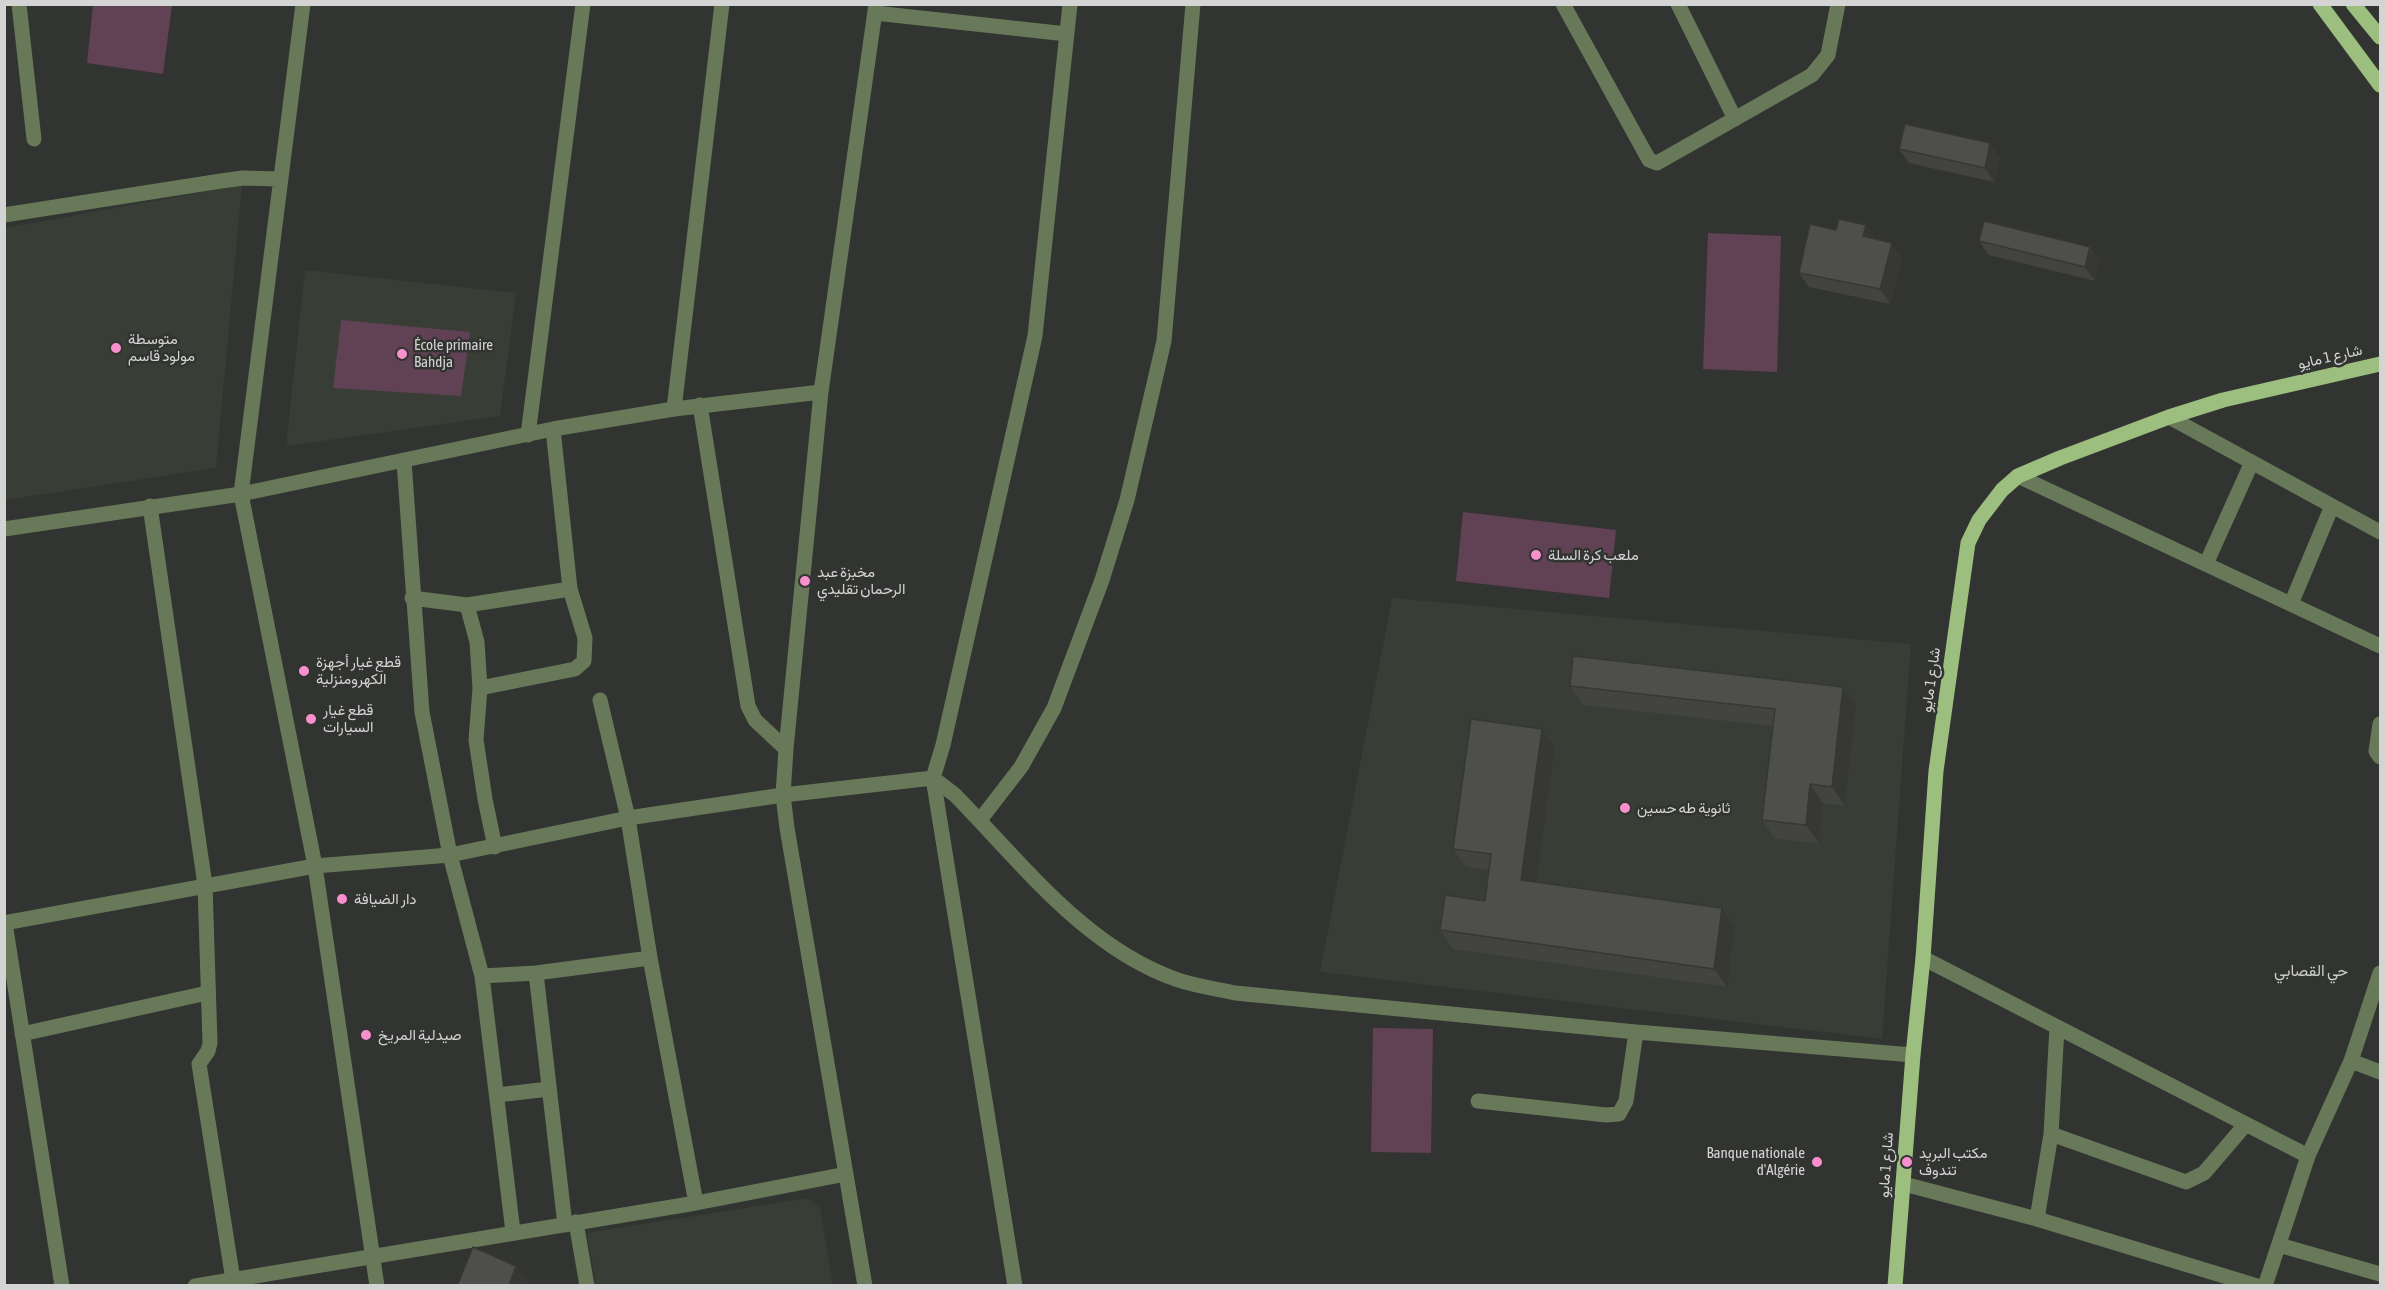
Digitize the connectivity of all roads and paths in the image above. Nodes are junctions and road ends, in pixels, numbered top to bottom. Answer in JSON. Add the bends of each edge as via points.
{"nodes":[{"id":1,"x":19,"y":4,"type":"edge"},
{"id":2,"x":303,"y":4,"type":"edge"},
{"id":3,"x":583,"y":4,"type":"edge"},
{"id":4,"x":723,"y":4,"type":"edge"},
{"id":5,"x":1070,"y":4,"type":"edge"},
{"id":6,"x":1193,"y":4,"type":"edge"},
{"id":7,"x":1563,"y":4,"type":"edge"},
{"id":8,"x":1678,"y":4,"type":"edge"},
{"id":9,"x":2320,"y":4,"type":"edge"},
{"id":10,"x":2353,"y":4,"type":"edge"},
{"id":11,"x":1835,"y":6,"type":"edge"},
{"id":12,"x":876,"y":9,"type":"edge"},
{"id":13,"x":1066,"y":34,"type":"junction"},
{"id":14,"x":2380,"y":38,"type":"edge"},
{"id":15,"x":2380,"y":85,"type":"edge"},
{"id":16,"x":1735,"y":119,"type":"junction"},
{"id":17,"x":34,"y":139,"type":"dead end"},
{"id":18,"x":280,"y":179,"type":"junction"},
{"id":19,"x":4,"y":215,"type":"edge"},
{"id":20,"x":2380,"y":364,"type":"edge"},
{"id":21,"x":821,"y":392,"type":"junction"},
{"id":22,"x":700,"y":405,"type":"junction"},
{"id":23,"x":674,"y":409,"type":"junction"},
{"id":24,"x":2169,"y":417,"type":"junction"},
{"id":25,"x":553,"y":429,"type":"junction"},
{"id":26,"x":528,"y":435,"type":"junction"},
{"id":27,"x":404,"y":461,"type":"junction"},
{"id":28,"x":2252,"y":462,"type":"junction"},
{"id":29,"x":2018,"y":476,"type":"junction"},
{"id":30,"x":241,"y":494,"type":"junction"},
{"id":31,"x":150,"y":506,"type":"junction"},
{"id":32,"x":2332,"y":506,"type":"junction"},
{"id":33,"x":4,"y":529,"type":"edge"},
{"id":34,"x":2380,"y":532,"type":"edge"},
{"id":35,"x":2206,"y":564,"type":"junction"},
{"id":36,"x":570,"y":589,"type":"junction"},
{"id":37,"x":412,"y":598,"type":"junction"},
{"id":38,"x":2291,"y":604,"type":"junction"},
{"id":39,"x":467,"y":605,"type":"junction"},
{"id":40,"x":2380,"y":646,"type":"edge"},
{"id":41,"x":480,"y":688,"type":"junction"},
{"id":42,"x":600,"y":700,"type":"dead end"},
{"id":43,"x":2380,"y":724,"type":"edge"},
{"id":44,"x":786,"y":749,"type":"junction"},
{"id":45,"x":2380,"y":757,"type":"edge"},
{"id":46,"x":933,"y":778,"type":"junction"},
{"id":47,"x":783,"y":795,"type":"junction"},
{"id":48,"x":628,"y":818,"type":"junction"},
{"id":49,"x":980,"y":820,"type":"junction"},
{"id":50,"x":495,"y":847,"type":"junction"},
{"id":51,"x":450,"y":855,"type":"junction"},
{"id":52,"x":315,"y":866,"type":"junction"},
{"id":53,"x":205,"y":885,"type":"junction"},
{"id":54,"x":5,"y":923,"type":"edge"},
{"id":55,"x":650,"y":958,"type":"junction"},
{"id":56,"x":1923,"y":958,"type":"junction"},
{"id":57,"x":536,"y":973,"type":"junction"},
{"id":58,"x":2380,"y":973,"type":"edge"},
{"id":59,"x":482,"y":975,"type":"junction"},
{"id":60,"x":207,"y":993,"type":"junction"},
{"id":61,"x":2057,"y":1027,"type":"junction"},
{"id":62,"x":1636,"y":1032,"type":"junction"},
{"id":63,"x":22,"y":1034,"type":"junction"},
{"id":64,"x":1912,"y":1055,"type":"junction"},
{"id":65,"x":2351,"y":1061,"type":"junction"},
{"id":66,"x":2380,"y":1072,"type":"edge"},
{"id":67,"x":549,"y":1089,"type":"junction"},
{"id":68,"x":497,"y":1095,"type":"junction"},
{"id":69,"x":1478,"y":1101,"type":"dead end"},
{"id":70,"x":2246,"y":1124,"type":"junction"},
{"id":71,"x":2051,"y":1134,"type":"junction"},
{"id":72,"x":2308,"y":1156,"type":"junction"},
{"id":73,"x":846,"y":1174,"type":"junction"},
{"id":74,"x":1904,"y":1184,"type":"junction"},
{"id":75,"x":696,"y":1203,"type":"junction"},
{"id":76,"x":2037,"y":1219,"type":"junction"},
{"id":77,"x":571,"y":1223,"type":"junction"},
{"id":78,"x":513,"y":1232,"type":"junction"},
{"id":79,"x":2279,"y":1245,"type":"junction"},
{"id":80,"x":372,"y":1258,"type":"junction"},
{"id":81,"x":2380,"y":1274,"type":"edge"},
{"id":82,"x":233,"y":1280,"type":"junction"},
{"id":83,"x":62,"y":1286,"type":"edge"},
{"id":84,"x":195,"y":1286,"type":"edge"},
{"id":85,"x":377,"y":1286,"type":"edge"},
{"id":86,"x":587,"y":1286,"type":"edge"},
{"id":87,"x":865,"y":1286,"type":"edge"},
{"id":88,"x":1015,"y":1286,"type":"edge"},
{"id":89,"x":1895,"y":1286,"type":"edge"},
{"id":90,"x":2258,"y":1286,"type":"edge"},
{"id":91,"x":2265,"y":1286,"type":"edge"}],
"edges":[{"from":1,"to":17,"type":"street"},
{"from":2,"to":18,"type":"street"},
{"from":3,"to":26,"type":"street"},
{"from":4,"to":23,"type":"street"},
{"from":5,"to":13,"type":"street"},
{"from":6,"to":49,"type":"street","via":[[1164,341],[1127,501],[1054,708],[1021,767]]},
{"from":7,"to":16,"type":"street","via":[[1650,160],[1665,160]]},
{"from":8,"to":16,"type":"street"},
{"from":9,"to":15,"type":"main road"},
{"from":10,"to":14,"type":"main road"},
{"from":11,"to":16,"type":"street","via":[[1828,55],[1823,64],[1812,75]]},
{"from":12,"to":13,"type":"street"},
{"from":12,"to":21,"type":"street"},
{"from":13,"to":46,"type":"street","via":[[1035,336]]},
{"from":18,"to":19,"type":"street","via":[[243,178]]},
{"from":18,"to":30,"type":"street"},
{"from":20,"to":24,"type":"main road","name":"شارع 1 مايو","via":[[2223,400]]},
{"from":21,"to":22,"type":"street"},
{"from":21,"to":44,"type":"street"},
{"from":22,"to":23,"type":"street"},
{"from":22,"to":44,"type":"street","via":[[748,706],[755,720]]},
{"from":23,"to":25,"type":"street"},
{"from":24,"to":28,"type":"street"},
{"from":24,"to":29,"type":"main road","name":"شارع 1 مايو"},
{"from":25,"to":26,"type":"street"},
{"from":25,"to":36,"type":"street"},
{"from":26,"to":27,"type":"street"},
{"from":27,"to":30,"type":"street"},
{"from":27,"to":37,"type":"street"},
{"from":28,"to":32,"type":"street"},
{"from":28,"to":35,"type":"street"},
{"from":29,"to":35,"type":"street"},
{"from":29,"to":56,"type":"main road","name":"شارع 1 مايو","via":[[1979,520],[1968,543],[1936,771]]},
{"from":30,"to":31,"type":"street"},
{"from":30,"to":52,"type":"street"},
{"from":31,"to":33,"type":"street"},
{"from":31,"to":53,"type":"street"},
{"from":32,"to":34,"type":"street"},
{"from":32,"to":38,"type":"street"},
{"from":35,"to":38,"type":"street"},
{"from":36,"to":39,"type":"street"},
{"from":36,"to":41,"type":"street","via":[[585,638],[584,661],[575,669]]},
{"from":37,"to":39,"type":"street"},
{"from":37,"to":51,"type":"street","via":[[422,712]]},
{"from":38,"to":40,"type":"street"},
{"from":39,"to":41,"type":"street","via":[[477,642]]},
{"from":41,"to":50,"type":"street","via":[[476,740]]},
{"from":42,"to":48,"type":"street"},
{"from":43,"to":45,"type":"street","via":[[2376,751]]},
{"from":44,"to":47,"type":"street"},
{"from":46,"to":47,"type":"street"},
{"from":46,"to":49,"type":"street"},
{"from":46,"to":88,"type":"street"},
{"from":47,"to":48,"type":"street"},
{"from":47,"to":73,"type":"street"},
{"from":48,"to":50,"type":"street"},
{"from":48,"to":55,"type":"street"},
{"from":49,"to":62,"type":"street","via":[[1087,928],[1131,958],[1178,980],[1235,993]]},
{"from":50,"to":51,"type":"street"},
{"from":51,"to":52,"type":"street"},
{"from":51,"to":59,"type":"street"},
{"from":52,"to":53,"type":"street"},
{"from":52,"to":80,"type":"street"},
{"from":53,"to":54,"type":"street"},
{"from":53,"to":60,"type":"street"},
{"from":54,"to":63,"type":"street"},
{"from":55,"to":57,"type":"street"},
{"from":55,"to":75,"type":"street"},
{"from":56,"to":61,"type":"street"},
{"from":56,"to":64,"type":"main road","name":"شارع 1 مايو"},
{"from":57,"to":59,"type":"street"},
{"from":57,"to":67,"type":"street"},
{"from":58,"to":65,"type":"street"},
{"from":59,"to":68,"type":"street"},
{"from":60,"to":63,"type":"street"},
{"from":60,"to":82,"type":"street","via":[[210,1043],[200,1064]]},
{"from":61,"to":70,"type":"street"},
{"from":61,"to":71,"type":"street"},
{"from":62,"to":64,"type":"street"},
{"from":62,"to":69,"type":"street","via":[[1626,1101],[1619,1114]]},
{"from":63,"to":83,"type":"street"},
{"from":64,"to":74,"type":"main road","name":"شارع 1 مايو"},
{"from":65,"to":66,"type":"street"},
{"from":65,"to":72,"type":"street"},
{"from":67,"to":68,"type":"street"},
{"from":67,"to":77,"type":"street"},
{"from":68,"to":78,"type":"street"},
{"from":70,"to":71,"type":"street","via":[[2204,1173],[2186,1182]]},
{"from":70,"to":72,"type":"street"},
{"from":71,"to":76,"type":"street"},
{"from":72,"to":79,"type":"street"},
{"from":73,"to":75,"type":"street"},
{"from":73,"to":87,"type":"street"},
{"from":74,"to":76,"type":"street"},
{"from":74,"to":89,"type":"main road","name":"شارع 1 مايو"},
{"from":75,"to":77,"type":"street"},
{"from":76,"to":90,"type":"street"},
{"from":77,"to":78,"type":"street"},
{"from":77,"to":86,"type":"street"},
{"from":78,"to":80,"type":"street"},
{"from":79,"to":81,"type":"street"},
{"from":79,"to":91,"type":"street"},
{"from":80,"to":82,"type":"street"},
{"from":80,"to":85,"type":"street"},
{"from":82,"to":84,"type":"street"}]}
